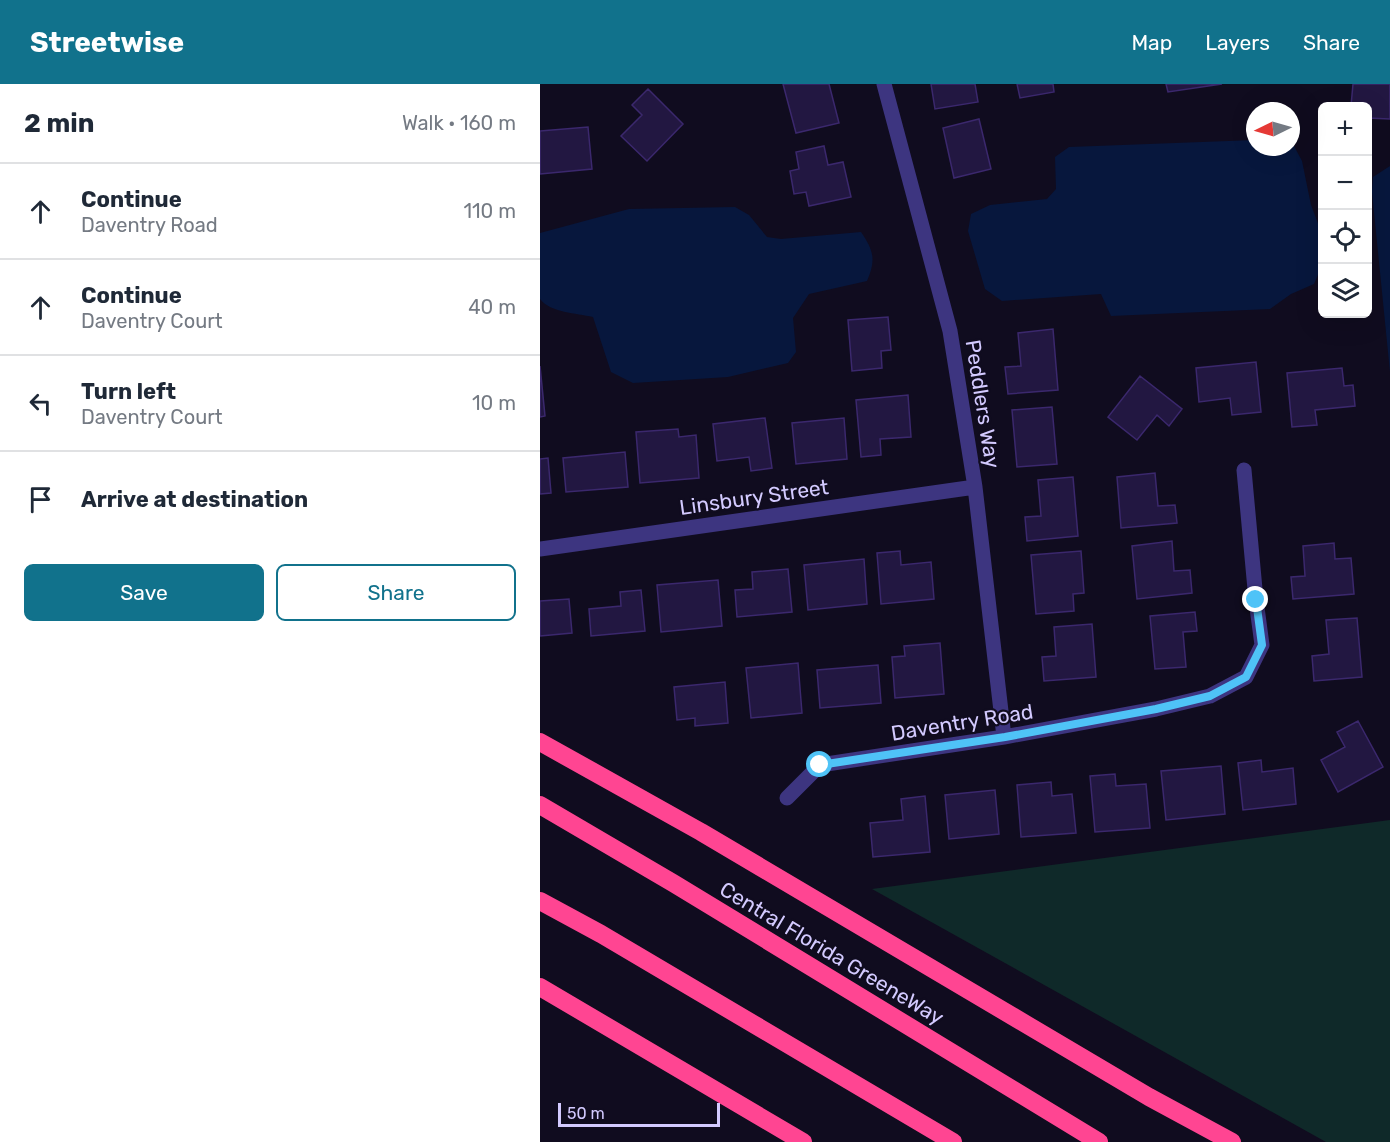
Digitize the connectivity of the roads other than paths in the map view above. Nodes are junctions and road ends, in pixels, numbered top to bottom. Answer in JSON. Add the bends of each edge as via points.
{"nodes":[{"id":1,"x":884,"y":84,"type":"edge"},
{"id":2,"x":1244,"y":470,"type":"dead end"},
{"id":3,"x":975,"y":487,"type":"junction"},
{"id":4,"x":540,"y":549,"type":"edge"},
{"id":5,"x":1005,"y":737,"type":"junction"},
{"id":6,"x":540,"y":742,"type":"edge"},
{"id":7,"x":787,"y":798,"type":"dead end"},
{"id":8,"x":540,"y":805,"type":"edge"},
{"id":9,"x":540,"y":900,"type":"edge"},
{"id":10,"x":540,"y":987,"type":"edge"},
{"id":11,"x":1149,"y":1096,"type":"junction"},
{"id":12,"x":803,"y":1142,"type":"edge"},
{"id":13,"x":953,"y":1142,"type":"edge"},
{"id":14,"x":1099,"y":1142,"type":"edge"},
{"id":15,"x":1217,"y":1142,"type":"edge"},
{"id":16,"x":1232,"y":1142,"type":"edge"}],
"edges":[{"from":1,"to":3,"type":"street","name":"Peddlers Way","via":[[950,332]]},
{"from":2,"to":5,"type":"street","name":"Daventry Road","via":[[1262,645],[1246,677],[1210,696]]},
{"from":3,"to":4,"type":"street","name":"Linsbury Street"},
{"from":3,"to":5,"type":"street","name":"Peddlers Way"},
{"from":5,"to":7,"type":"street","name":"Daventry Road","via":[[820,765]]},
{"from":6,"to":11,"type":"highway","via":[[701,832]]},
{"from":8,"to":14,"type":"highway","name":"Central Florida GreeneWay"},
{"from":9,"to":13,"type":"highway"},
{"from":10,"to":12,"type":"highway"},
{"from":11,"to":15,"type":"highway"},
{"from":11,"to":16,"type":"highway"}]}
